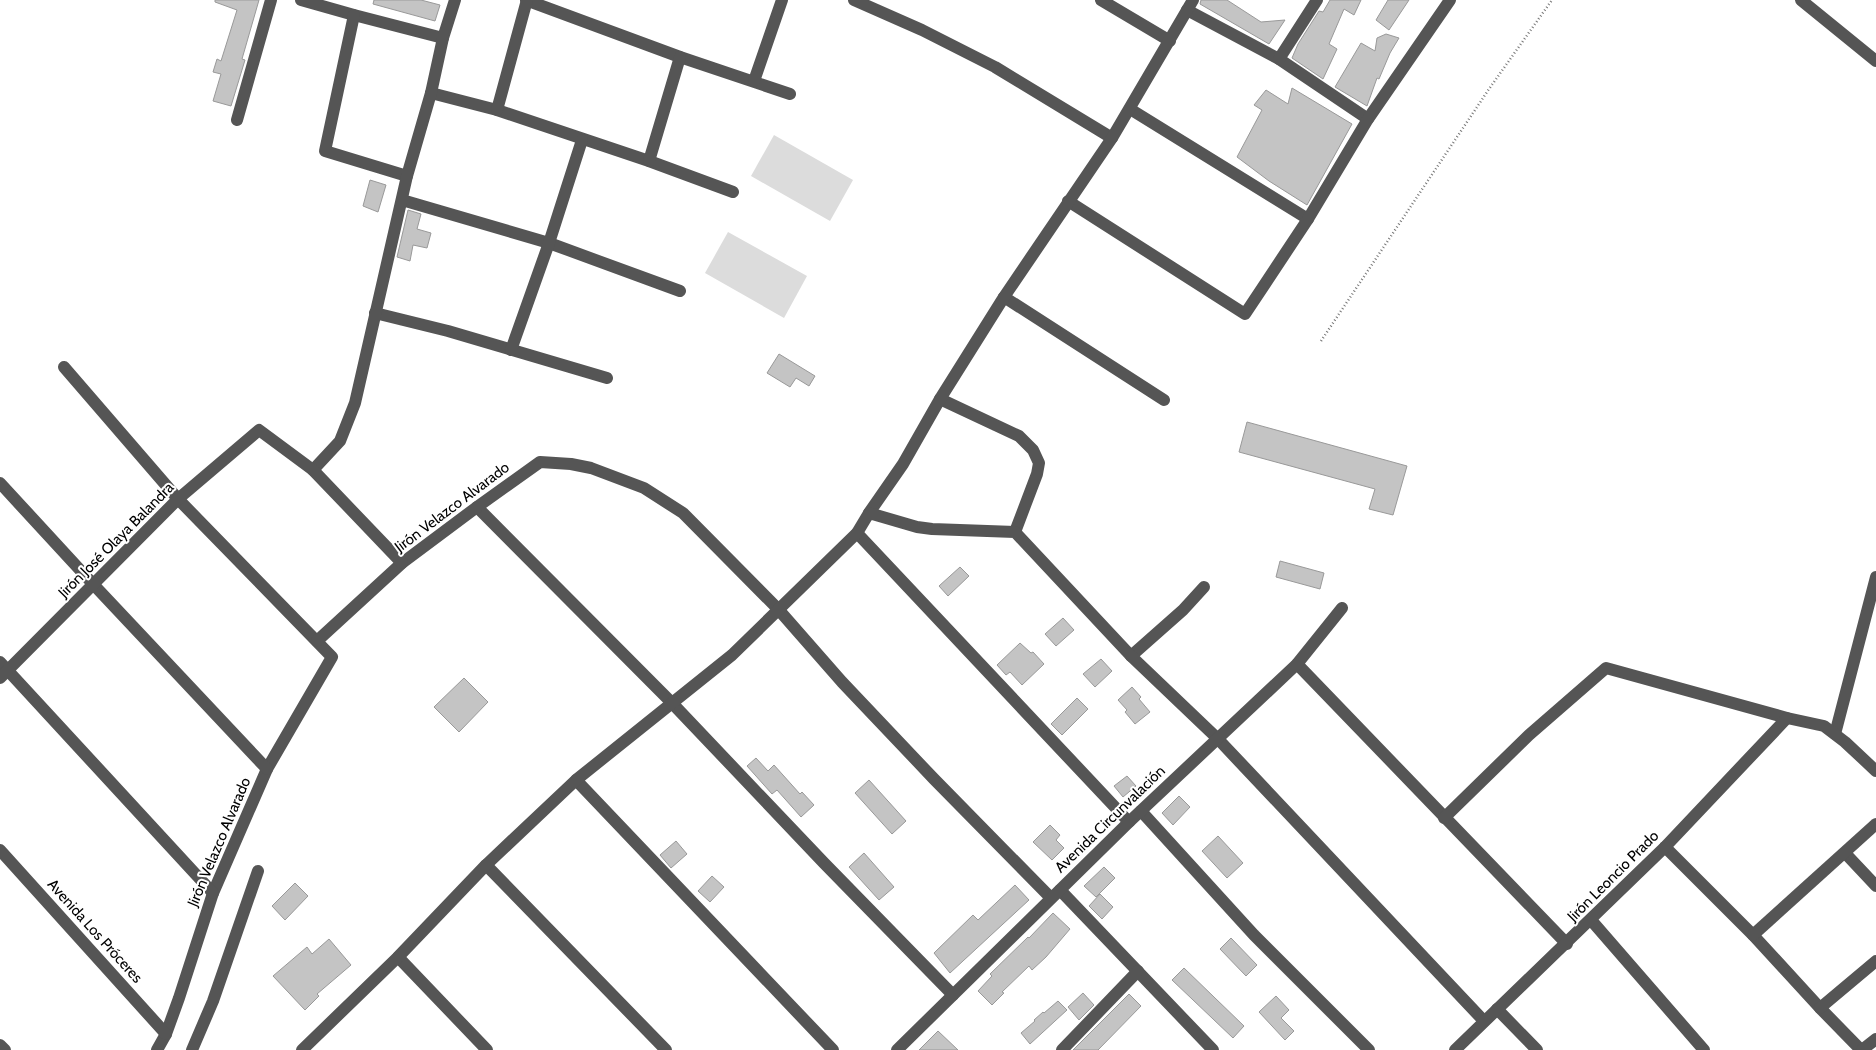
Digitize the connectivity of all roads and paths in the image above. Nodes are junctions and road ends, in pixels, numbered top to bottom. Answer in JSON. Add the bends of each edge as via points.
{"nodes":[{"id":1,"x":271,"y":0,"type":"edge"},
{"id":2,"x":301,"y":0,"type":"edge"},
{"id":3,"x":454,"y":0,"type":"edge"},
{"id":4,"x":527,"y":0,"type":"edge"},
{"id":5,"x":782,"y":0,"type":"edge"},
{"id":6,"x":854,"y":0,"type":"edge"},
{"id":7,"x":1101,"y":0,"type":"edge"},
{"id":8,"x":1317,"y":0,"type":"edge"},
{"id":9,"x":1450,"y":0,"type":"edge"},
{"id":10,"x":1552,"y":0,"type":"edge"},
{"id":11,"x":1801,"y":0,"type":"edge"},
{"id":12,"x":1190,"y":5,"type":"edge"},
{"id":13,"x":354,"y":16,"type":"junction"},
{"id":14,"x":443,"y":38,"type":"junction"},
{"id":15,"x":1170,"y":41,"type":"junction"},
{"id":16,"x":680,"y":57,"type":"junction"},
{"id":17,"x":1279,"y":59,"type":"junction"},
{"id":18,"x":1876,"y":62,"type":"edge"},
{"id":19,"x":754,"y":82,"type":"junction"},
{"id":20,"x":431,"y":93,"type":"junction"},
{"id":21,"x":790,"y":94,"type":"dead end"},
{"id":22,"x":1130,"y":108,"type":"junction"},
{"id":23,"x":497,"y":110,"type":"junction"},
{"id":24,"x":1368,"y":119,"type":"junction"},
{"id":25,"x":237,"y":120,"type":"dead end"},
{"id":26,"x":1112,"y":138,"type":"junction"},
{"id":27,"x":582,"y":140,"type":"junction"},
{"id":28,"x":649,"y":161,"type":"junction"},
{"id":29,"x":407,"y":176,"type":"junction"},
{"id":30,"x":733,"y":192,"type":"dead end"},
{"id":31,"x":402,"y":200,"type":"junction"},
{"id":32,"x":1068,"y":201,"type":"junction"},
{"id":33,"x":1308,"y":219,"type":"junction"},
{"id":34,"x":549,"y":243,"type":"junction"},
{"id":35,"x":680,"y":291,"type":"dead end"},
{"id":36,"x":1004,"y":297,"type":"junction"},
{"id":37,"x":375,"y":313,"type":"junction"},
{"id":38,"x":1321,"y":341,"type":"dead end"},
{"id":39,"x":511,"y":350,"type":"junction"},
{"id":40,"x":64,"y":367,"type":"dead end"},
{"id":41,"x":607,"y":378,"type":"dead end"},
{"id":42,"x":940,"y":398,"type":"junction"},
{"id":43,"x":1164,"y":400,"type":"dead end"},
{"id":44,"x":313,"y":470,"type":"junction"},
{"id":45,"x":0,"y":483,"type":"edge"},
{"id":46,"x":178,"y":499,"type":"junction"},
{"id":47,"x":476,"y":507,"type":"junction"},
{"id":48,"x":869,"y":514,"type":"junction"},
{"id":49,"x":1015,"y":532,"type":"junction"},
{"id":50,"x":857,"y":533,"type":"junction"},
{"id":51,"x":402,"y":563,"type":"junction"},
{"id":52,"x":1876,"y":577,"type":"edge"},
{"id":53,"x":93,"y":584,"type":"junction"},
{"id":54,"x":1204,"y":587,"type":"dead end"},
{"id":55,"x":1342,"y":608,"type":"dead end"},
{"id":56,"x":778,"y":609,"type":"junction"},
{"id":57,"x":317,"y":641,"type":"junction"},
{"id":58,"x":1130,"y":656,"type":"junction"},
{"id":59,"x":1297,"y":664,"type":"junction"},
{"id":60,"x":3,"y":670,"type":"edge"},
{"id":61,"x":672,"y":704,"type":"junction"},
{"id":62,"x":1787,"y":718,"type":"junction"},
{"id":63,"x":1835,"y":734,"type":"junction"},
{"id":64,"x":1218,"y":739,"type":"junction"},
{"id":65,"x":267,"y":770,"type":"junction"},
{"id":66,"x":1876,"y":771,"type":"edge"},
{"id":67,"x":576,"y":780,"type":"junction"},
{"id":68,"x":1141,"y":811,"type":"junction"},
{"id":69,"x":1444,"y":818,"type":"junction"},
{"id":70,"x":1129,"y":822,"type":"junction"},
{"id":71,"x":1876,"y":824,"type":"edge"},
{"id":72,"x":1665,"y":847,"type":"junction"},
{"id":73,"x":0,"y":850,"type":"edge"},
{"id":74,"x":1845,"y":853,"type":"junction"},
{"id":75,"x":486,"y":866,"type":"junction"},
{"id":76,"x":258,"y":871,"type":"dead end"},
{"id":77,"x":1876,"y":886,"type":"edge"},
{"id":78,"x":213,"y":893,"type":"junction"},
{"id":79,"x":1056,"y":894,"type":"junction"},
{"id":80,"x":1591,"y":920,"type":"junction"},
{"id":81,"x":1753,"y":935,"type":"junction"},
{"id":82,"x":1567,"y":944,"type":"junction"},
{"id":83,"x":398,"y":957,"type":"junction"},
{"id":84,"x":1876,"y":961,"type":"edge"},
{"id":85,"x":1138,"y":971,"type":"junction"},
{"id":86,"x":952,"y":995,"type":"junction"},
{"id":87,"x":1820,"y":1008,"type":"junction"},
{"id":88,"x":1497,"y":1009,"type":"junction"},
{"id":89,"x":1484,"y":1021,"type":"junction"},
{"id":90,"x":166,"y":1034,"type":"junction"},
{"id":91,"x":1876,"y":1039,"type":"edge"},
{"id":92,"x":0,"y":1045,"type":"edge"},
{"id":93,"x":5,"y":1050,"type":"edge"},
{"id":94,"x":157,"y":1050,"type":"edge"},
{"id":95,"x":192,"y":1050,"type":"edge"},
{"id":96,"x":303,"y":1050,"type":"edge"},
{"id":97,"x":487,"y":1050,"type":"edge"},
{"id":98,"x":666,"y":1050,"type":"edge"},
{"id":99,"x":833,"y":1050,"type":"edge"},
{"id":100,"x":897,"y":1050,"type":"edge"},
{"id":101,"x":1062,"y":1050,"type":"edge"},
{"id":102,"x":1212,"y":1050,"type":"edge"},
{"id":103,"x":1368,"y":1050,"type":"edge"},
{"id":104,"x":1455,"y":1050,"type":"edge"},
{"id":105,"x":1537,"y":1050,"type":"edge"},
{"id":106,"x":1704,"y":1050,"type":"edge"},
{"id":107,"x":1862,"y":1050,"type":"edge"}],
"edges":[{"from":1,"to":25,"type":"street"},
{"from":2,"to":13,"type":"street"},
{"from":3,"to":14,"type":"street"},
{"from":4,"to":16,"type":"street"},
{"from":4,"to":23,"type":"street"},
{"from":5,"to":19,"type":"street"},
{"from":6,"to":26,"type":"street","via":[[995,67]]},
{"from":7,"to":15,"type":"street"},
{"from":8,"to":17,"type":"street"},
{"from":9,"to":24,"type":"street"},
{"from":10,"to":38,"type":"path"},
{"from":11,"to":18,"type":"street"},
{"from":12,"to":15,"type":"street"},
{"from":12,"to":17,"type":"street"},
{"from":13,"to":14,"type":"street"},
{"from":13,"to":29,"type":"street","via":[[325,151]]},
{"from":14,"to":20,"type":"street"},
{"from":15,"to":22,"type":"street"},
{"from":16,"to":19,"type":"street"},
{"from":16,"to":28,"type":"street"},
{"from":17,"to":24,"type":"street"},
{"from":19,"to":21,"type":"street"},
{"from":20,"to":23,"type":"street"},
{"from":20,"to":29,"type":"street"},
{"from":22,"to":26,"type":"street"},
{"from":22,"to":33,"type":"street"},
{"from":23,"to":27,"type":"street"},
{"from":24,"to":33,"type":"street"},
{"from":26,"to":32,"type":"street"},
{"from":27,"to":28,"type":"street"},
{"from":27,"to":34,"type":"street"},
{"from":28,"to":30,"type":"street"},
{"from":29,"to":31,"type":"street"},
{"from":31,"to":34,"type":"street"},
{"from":31,"to":37,"type":"street"},
{"from":32,"to":33,"type":"street","via":[[1245,314]]},
{"from":32,"to":36,"type":"street"},
{"from":34,"to":35,"type":"street"},
{"from":34,"to":39,"type":"street"},
{"from":36,"to":42,"type":"street"},
{"from":36,"to":43,"type":"street"},
{"from":37,"to":39,"type":"street"},
{"from":37,"to":44,"type":"street","via":[[355,403],[340,441]]},
{"from":39,"to":41,"type":"street"},
{"from":40,"to":46,"type":"street"},
{"from":42,"to":48,"type":"street","via":[[904,464]]},
{"from":42,"to":49,"type":"street","via":[[1019,436],[1032,450],[1039,463],[1037,474]]},
{"from":44,"to":46,"type":"street","name":"Jirón José Olaya Balandra","via":[[260,430]]},
{"from":44,"to":51,"type":"street"},
{"from":45,"to":53,"type":"street"},
{"from":46,"to":53,"type":"street","name":"Jirón José Olaya Balandra"},
{"from":46,"to":57,"type":"street"},
{"from":47,"to":51,"type":"street","name":"Jirón Velazco Alvarado"},
{"from":47,"to":56,"type":"street","name":"Jirón Velazco Alvarado","via":[[540,462],[592,468],[644,488],[683,513]]},
{"from":47,"to":61,"type":"street"},
{"from":48,"to":49,"type":"street","via":[[932,529]]},
{"from":48,"to":50,"type":"street"},
{"from":49,"to":58,"type":"street"},
{"from":50,"to":56,"type":"street"},
{"from":50,"to":70,"type":"street"},
{"from":51,"to":57,"type":"street","name":"Jirón Velazco Alvarado"},
{"from":52,"to":63,"type":"street"},
{"from":53,"to":60,"type":"street","name":"Jirón José Olaya Balandra"},
{"from":53,"to":65,"type":"street"},
{"from":54,"to":58,"type":"street","via":[[1183,610]]},
{"from":55,"to":59,"type":"street","name":"Avenida Circunvalación"},
{"from":56,"to":61,"type":"street","via":[[732,655]]},
{"from":56,"to":79,"type":"street","name":"Jirón Velazco Alvarado","via":[[934,779]]},
{"from":57,"to":65,"type":"street","name":"Jirón Velazco Alvarado","via":[[332,657]]},
{"from":58,"to":64,"type":"street"},
{"from":59,"to":64,"type":"street","name":"Avenida Circunvalación"},
{"from":59,"to":69,"type":"street"},
{"from":60,"to":78,"type":"street"},
{"from":61,"to":67,"type":"street"},
{"from":61,"to":86,"type":"street"},
{"from":62,"to":63,"type":"street","via":[[1824,726]]},
{"from":62,"to":69,"type":"street","via":[[1606,668]]},
{"from":62,"to":72,"type":"street","name":"Jirón Leoncio Prado"},
{"from":63,"to":66,"type":"street"},
{"from":64,"to":68,"type":"street","name":"Avenida Circunvalación"},
{"from":64,"to":89,"type":"street"},
{"from":65,"to":78,"type":"street","name":"Jirón Velazco Alvarado"},
{"from":67,"to":75,"type":"street"},
{"from":67,"to":99,"type":"street"},
{"from":68,"to":70,"type":"street","name":"Avenida Circunvalación"},
{"from":68,"to":103,"type":"street","via":[[1254,935]]},
{"from":69,"to":82,"type":"street"},
{"from":70,"to":79,"type":"street","name":"Avenida Circunvalación"},
{"from":71,"to":74,"type":"street"},
{"from":72,"to":80,"type":"street","name":"Jirón Leoncio Prado"},
{"from":72,"to":81,"type":"street"},
{"from":73,"to":90,"type":"street","name":"Avenida Los Próceres"},
{"from":74,"to":77,"type":"street"},
{"from":74,"to":81,"type":"street"},
{"from":75,"to":83,"type":"street"},
{"from":75,"to":98,"type":"street"},
{"from":76,"to":95,"type":"street","via":[[213,1001]]},
{"from":78,"to":90,"type":"street","name":"Jirón Velazco Alvarado"},
{"from":79,"to":85,"type":"street","name":"Jirón Velazco Alvarado"},
{"from":79,"to":86,"type":"street","name":"Avenida Circunvalación"},
{"from":80,"to":82,"type":"street","name":"Jirón Leoncio Prado"},
{"from":80,"to":106,"type":"street"},
{"from":81,"to":87,"type":"street"},
{"from":82,"to":88,"type":"street","name":"Jirón Leoncio Prado"},
{"from":83,"to":96,"type":"street"},
{"from":83,"to":97,"type":"street"},
{"from":84,"to":87,"type":"street"},
{"from":85,"to":101,"type":"street"},
{"from":85,"to":102,"type":"street","name":"Jirón Velazco Alvarado"},
{"from":86,"to":100,"type":"street","name":"Avenida Circunvalación"},
{"from":87,"to":107,"type":"street"},
{"from":88,"to":89,"type":"street","name":"Jirón Leoncio Prado"},
{"from":88,"to":105,"type":"street"},
{"from":89,"to":104,"type":"street","name":"Jirón Leoncio Prado"},
{"from":90,"to":94,"type":"street","name":"Jirón Velazco Alvarado"},
{"from":91,"to":107,"type":"street"},
{"from":92,"to":93,"type":"street"}]}
